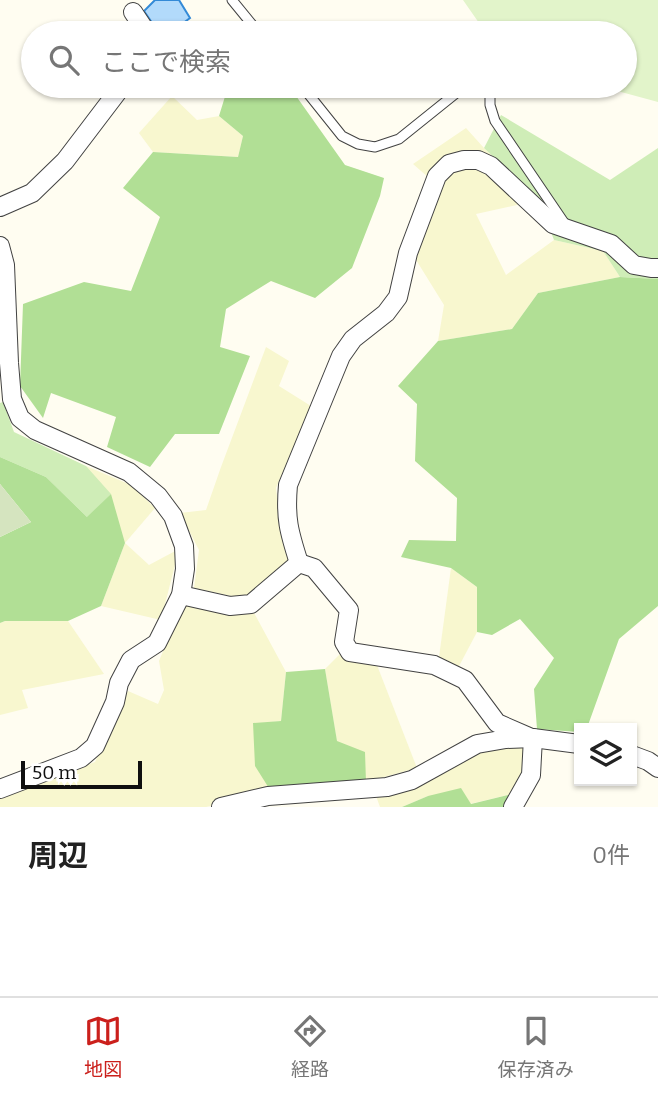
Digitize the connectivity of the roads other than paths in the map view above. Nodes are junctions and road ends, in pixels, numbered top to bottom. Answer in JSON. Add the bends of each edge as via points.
{"nodes":[{"id":1,"x":232,"y":0,"type":"edge"},
{"id":2,"x":249,"y":21,"type":"edge"},
{"id":3,"x":113,"y":98,"type":"edge"},
{"id":4,"x":312,"y":98,"type":"edge"},
{"id":5,"x":450,"y":98,"type":"edge"},
{"id":6,"x":490,"y":98,"type":"edge"},
{"id":7,"x":0,"y":207,"type":"edge"},
{"id":8,"x":568,"y":230,"type":"junction"},
{"id":9,"x":0,"y":246,"type":"edge"},
{"id":10,"x":658,"y":268,"type":"edge"},
{"id":11,"x":299,"y":563,"type":"junction"},
{"id":12,"x":181,"y":595,"type":"junction"},
{"id":13,"x":533,"y":738,"type":"junction"},
{"id":14,"x":574,"y":743,"type":"edge"},
{"id":15,"x":637,"y":757,"type":"edge"},
{"id":16,"x":658,"y":768,"type":"edge"},
{"id":17,"x":0,"y":789,"type":"edge"},
{"id":18,"x":221,"y":807,"type":"edge"},
{"id":19,"x":513,"y":807,"type":"edge"}],
"edges":[{"from":1,"to":2,"type":"lane"},
{"from":3,"to":7,"type":"street","via":[[65,161],[32,193]]},
{"from":4,"to":5,"type":"lane","via":[[342,136],[376,147],[399,139]]},
{"from":6,"to":8,"type":"lane","via":[[495,121]]},
{"from":8,"to":10,"type":"street","via":[[611,244],[634,265]]},
{"from":8,"to":11,"type":"street","via":[[553,224],[491,166],[478,160],[449,164],[437,176],[408,253],[398,297],[341,356],[288,485],[288,532]]},
{"from":9,"to":12,"type":"street","via":[[12,399],[20,418],[35,430],[129,472],[158,496],[173,516],[184,546]]},
{"from":11,"to":12,"type":"street","via":[[251,604],[230,606]]},
{"from":11,"to":13,"type":"street","via":[[314,568],[349,610],[344,642],[349,652],[434,665],[465,680],[497,723]]},
{"from":12,"to":17,"type":"street","via":[[157,643],[131,660],[95,746],[81,758]]},
{"from":13,"to":14,"type":"street"},
{"from":13,"to":18,"type":"street","via":[[477,744],[412,780],[387,787],[268,796]]},
{"from":13,"to":19,"type":"street","via":[[531,775]]},
{"from":15,"to":16,"type":"street"}]}
